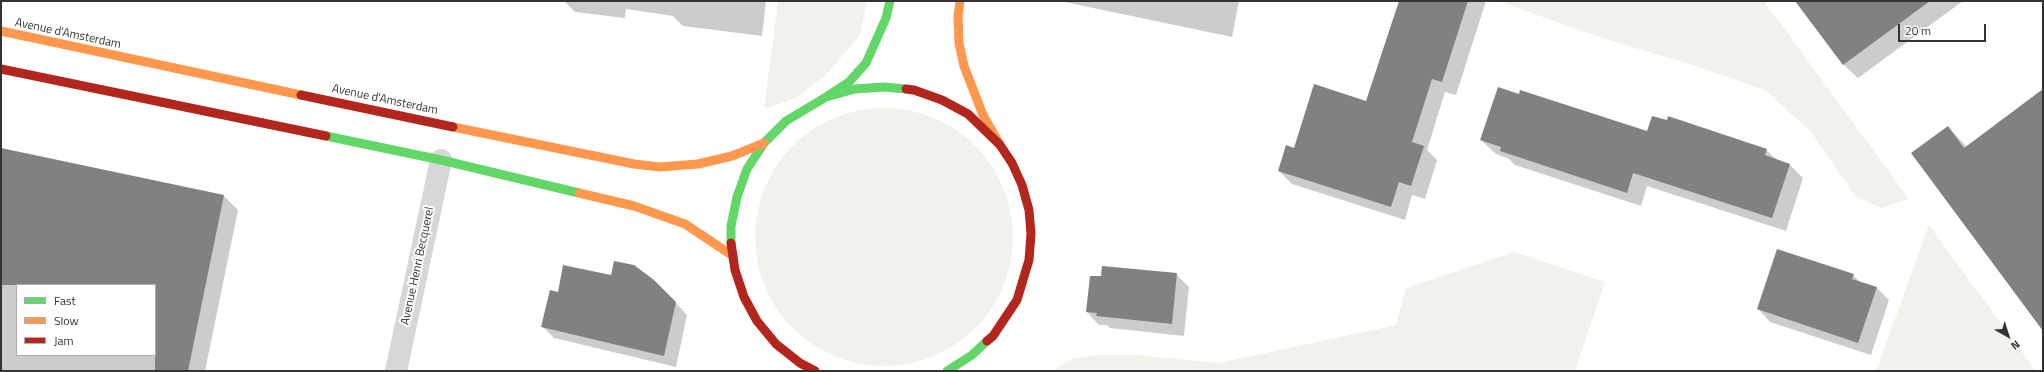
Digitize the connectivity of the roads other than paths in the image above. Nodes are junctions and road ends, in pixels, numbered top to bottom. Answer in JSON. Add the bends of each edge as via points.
{"nodes":[{"id":1,"x":890,"y":1,"type":"edge"},
{"id":2,"x":960,"y":1,"type":"edge"},
{"id":3,"x":1,"y":31,"type":"edge"},
{"id":4,"x":1,"y":69,"type":"edge"},
{"id":5,"x":826,"y":97,"type":"junction"},
{"id":6,"x":764,"y":143,"type":"junction"},
{"id":7,"x":1000,"y":145,"type":"junction"},
{"id":8,"x":441,"y":160,"type":"junction"},
{"id":9,"x":732,"y":256,"type":"junction"},
{"id":10,"x":765,"y":332,"type":"junction"},
{"id":11,"x":960,"y":363,"type":"junction"},
{"id":12,"x":785,"y":365,"type":"dead end"},
{"id":13,"x":396,"y":371,"type":"edge"},
{"id":14,"x":815,"y":371,"type":"edge"},
{"id":15,"x":947,"y":371,"type":"edge"},
{"id":16,"x":951,"y":371,"type":"edge"}],
"edges":[{"from":1,"to":5,"type":"main road","via":[[877,41],[866,62],[849,82]]},
{"from":2,"to":7,"type":"main road","via":[[959,43],[964,66],[980,109]]},
{"from":3,"to":6,"type":"main road","name":"Avenue d'Amsterdam","via":[[634,164],[660,167],[698,164],[732,156]]},
{"from":4,"to":8,"type":"main road"},
{"from":5,"to":6,"type":"main road","via":[[786,121]]},
{"from":5,"to":7,"type":"main road","via":[[870,87],[914,90],[942,100],[968,114]]},
{"from":6,"to":9,"type":"main road","via":[[747,169],[736,197],[731,226]]},
{"from":7,"to":11,"type":"main road","via":[[1017,174],[1026,197],[1030,222],[1029,260],[1016,300],[1002,325],[983,346]]},
{"from":8,"to":9,"type":"main road","via":[[634,206],[701,233]]},
{"from":8,"to":13,"type":"street","name":"Avenue Henri Becquerel"},
{"from":9,"to":10,"type":"main road","via":[[744,297]]},
{"from":10,"to":12,"type":"main road"},
{"from":10,"to":14,"type":"main road","via":[[787,354]]},
{"from":11,"to":15,"type":"main road"},
{"from":11,"to":16,"type":"main road"}]}
